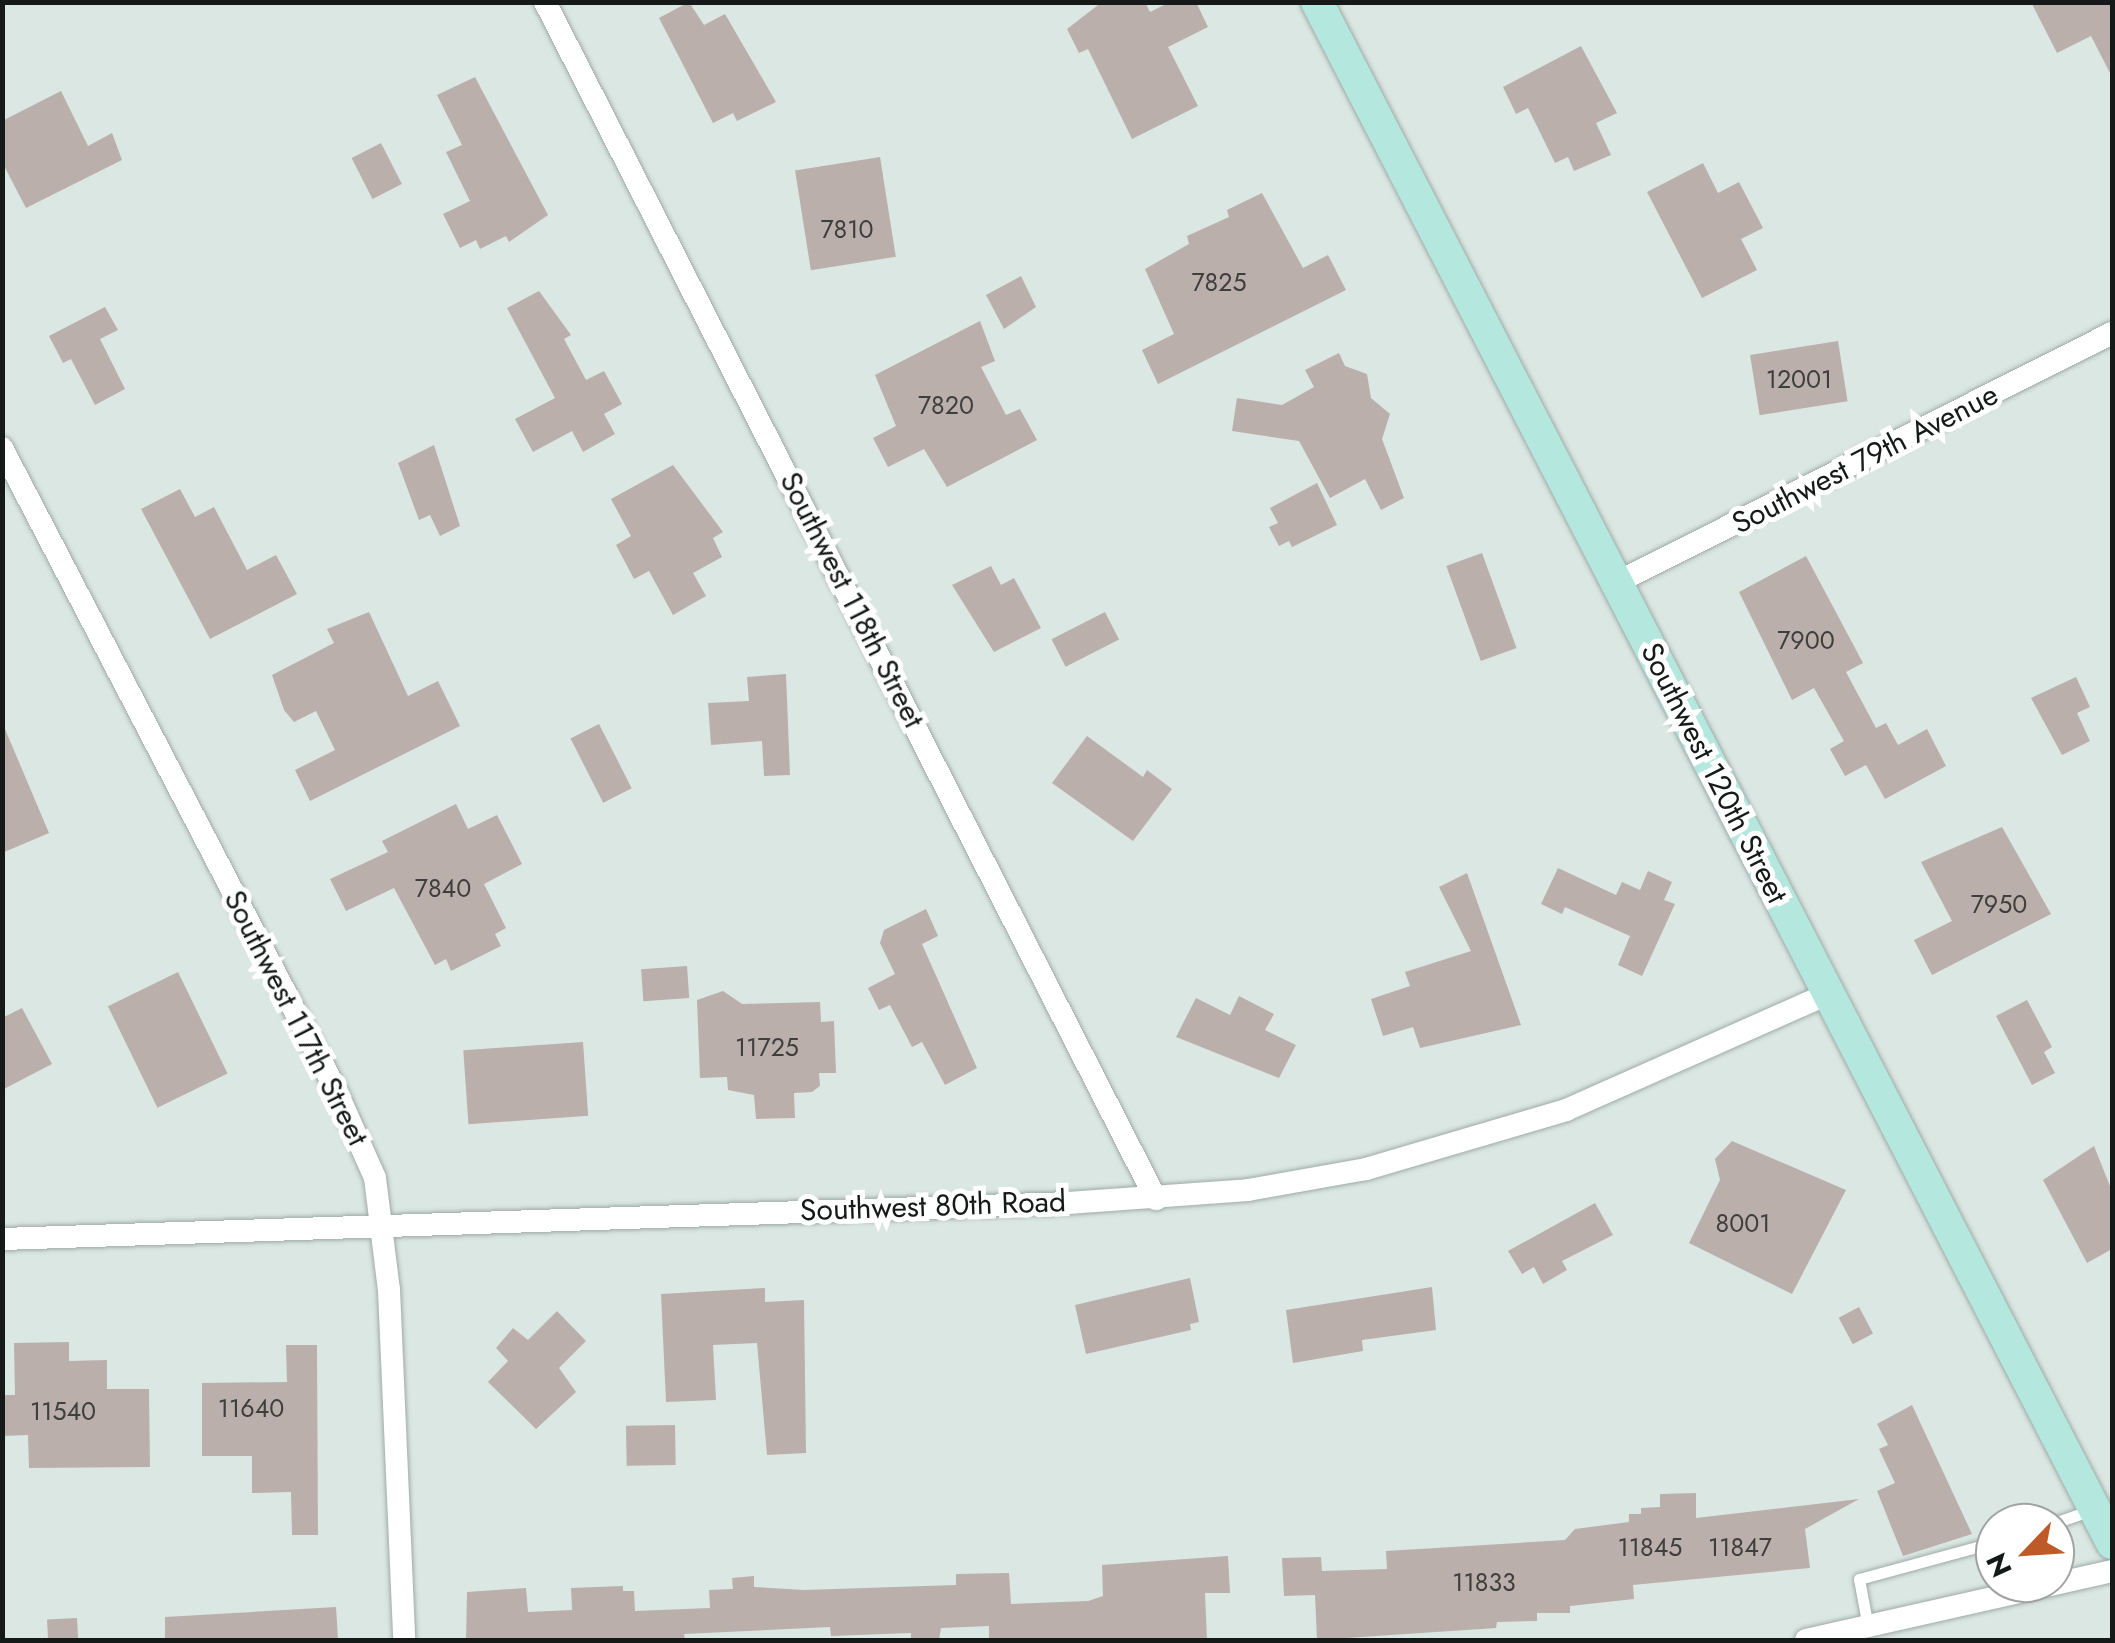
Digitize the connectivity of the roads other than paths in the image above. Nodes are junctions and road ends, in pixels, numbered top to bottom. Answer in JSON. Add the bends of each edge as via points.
{"nodes":[{"id":1,"x":545,"y":2,"type":"edge"},
{"id":2,"x":1317,"y":2,"type":"edge"},
{"id":3,"x":2112,"y":334,"type":"edge"},
{"id":4,"x":2,"y":448,"type":"edge"},
{"id":5,"x":1616,"y":583,"type":"junction"},
{"id":6,"x":1828,"y":994,"type":"junction"},
{"id":7,"x":1156,"y":1199,"type":"junction"},
{"id":8,"x":382,"y":1223,"type":"junction"},
{"id":9,"x":2,"y":1240,"type":"edge"},
{"id":10,"x":2095,"y":1508,"type":"junction"},
{"id":11,"x":2075,"y":1515,"type":"edge"},
{"id":12,"x":2112,"y":1544,"type":"edge"},
{"id":13,"x":1975,"y":1547,"type":"edge"},
{"id":14,"x":2112,"y":1571,"type":"edge"},
{"id":15,"x":1868,"y":1627,"type":"junction"},
{"id":16,"x":404,"y":1640,"type":"edge"},
{"id":17,"x":1806,"y":1640,"type":"edge"}],
"edges":[{"from":1,"to":7,"type":"street","name":"Southwest 118th Street"},
{"from":2,"to":5,"type":"street","name":"Southwest 120th Street"},
{"from":3,"to":5,"type":"street","name":"Southwest 79th Avenue"},
{"from":4,"to":8,"type":"street","name":"Southwest 117th Street","via":[[342,1104],[375,1178]]},
{"from":5,"to":6,"type":"street","name":"Southwest 120th Street"},
{"from":6,"to":7,"type":"street","name":"Southwest 80th Road","via":[[1604,1097],[1472,1140],[1303,1181]]},
{"from":6,"to":10,"type":"street","name":"Southwest 120th Street"},
{"from":7,"to":8,"type":"street","name":"Southwest 80th Road"},
{"from":8,"to":9,"type":"street","name":"Southwest 80th Road"},
{"from":8,"to":16,"type":"street","name":"Southwest 117th Street"},
{"from":10,"to":11,"type":"lane"},
{"from":10,"to":12,"type":"street","name":"Southwest 120th Street"},
{"from":13,"to":15,"type":"lane","via":[[1859,1579]]},
{"from":14,"to":15,"type":"street"},
{"from":15,"to":17,"type":"street"}]}
